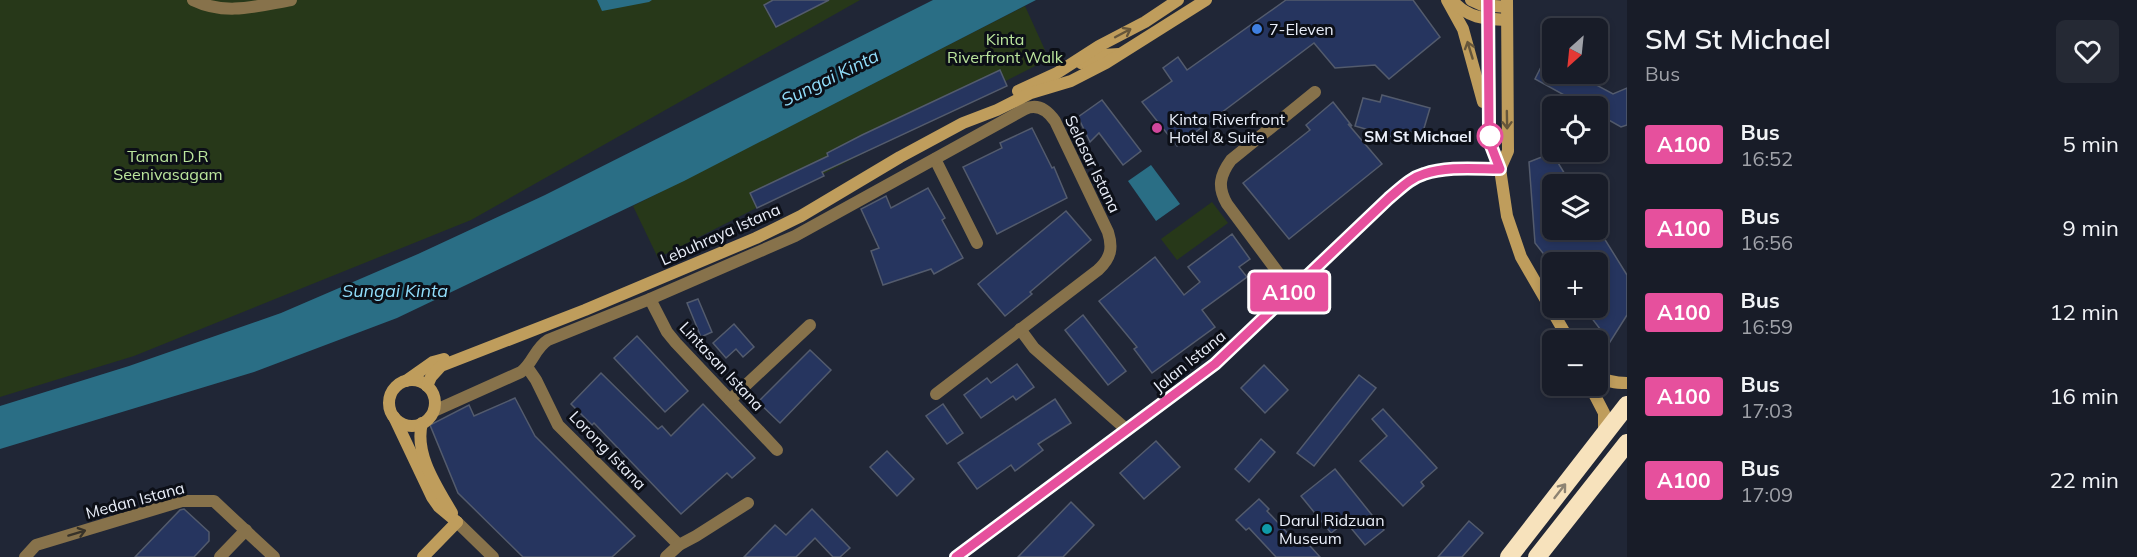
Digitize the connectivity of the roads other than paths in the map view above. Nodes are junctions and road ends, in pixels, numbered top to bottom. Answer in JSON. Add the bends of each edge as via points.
{"nodes":[{"id":1,"x":193,"y":0,"type":"edge"},
{"id":2,"x":291,"y":0,"type":"edge"},
{"id":3,"x":1178,"y":0,"type":"edge"},
{"id":4,"x":1206,"y":0,"type":"edge"},
{"id":5,"x":1447,"y":0,"type":"edge"},
{"id":6,"x":1452,"y":0,"type":"edge"},
{"id":7,"x":1471,"y":0,"type":"edge"},
{"id":8,"x":1488,"y":3,"type":"edge"},
{"id":9,"x":1507,"y":3,"type":"edge"},
{"id":10,"x":1488,"y":19,"type":"junction"},
{"id":11,"x":1507,"y":20,"type":"junction"},
{"id":12,"x":1120,"y":55,"type":"junction"},
{"id":13,"x":1057,"y":73,"type":"junction"},
{"id":14,"x":1315,"y":92,"type":"dead end"},
{"id":15,"x":963,"y":123,"type":"junction"},
{"id":16,"x":1489,"y":127,"type":"junction"},
{"id":17,"x":935,"y":159,"type":"junction"},
{"id":18,"x":1500,"y":169,"type":"junction"},
{"id":19,"x":977,"y":243,"type":"dead end"},
{"id":20,"x":1291,"y":290,"type":"junction"},
{"id":21,"x":650,"y":299,"type":"junction"},
{"id":22,"x":810,"y":325,"type":"dead end"},
{"id":23,"x":1020,"y":329,"type":"junction"},
{"id":24,"x":1563,"y":330,"type":"edge"},
{"id":25,"x":479,"y":351,"type":"junction"},
{"id":26,"x":527,"y":368,"type":"junction"},
{"id":27,"x":1608,"y":379,"type":"edge"},
{"id":28,"x":406,"y":381,"type":"junction"},
{"id":29,"x":1627,"y":383,"type":"edge"},
{"id":30,"x":428,"y":386,"type":"junction"},
{"id":31,"x":936,"y":394,"type":"dead end"},
{"id":32,"x":1595,"y":396,"type":"edge"},
{"id":33,"x":730,"y":400,"type":"junction"},
{"id":34,"x":1627,"y":405,"type":"edge"},
{"id":35,"x":434,"y":411,"type":"junction"},
{"id":36,"x":393,"y":415,"type":"junction"},
{"id":37,"x":422,"y":423,"type":"junction"},
{"id":38,"x":1127,"y":430,"type":"junction"},
{"id":39,"x":1604,"y":435,"type":"junction"},
{"id":40,"x":1627,"y":443,"type":"edge"},
{"id":41,"x":777,"y":450,"type":"dead end"},
{"id":42,"x":748,"y":503,"type":"dead end"},
{"id":43,"x":457,"y":522,"type":"junction"},
{"id":44,"x":246,"y":530,"type":"junction"},
{"id":45,"x":679,"y":545,"type":"junction"},
{"id":46,"x":25,"y":557,"type":"edge"},
{"id":47,"x":220,"y":557,"type":"edge"},
{"id":48,"x":274,"y":557,"type":"edge"},
{"id":49,"x":423,"y":557,"type":"edge"},
{"id":50,"x":493,"y":557,"type":"edge"},
{"id":51,"x":666,"y":557,"type":"edge"},
{"id":52,"x":956,"y":557,"type":"edge"},
{"id":53,"x":1509,"y":557,"type":"edge"},
{"id":54,"x":1537,"y":557,"type":"edge"}],
"edges":[{"from":1,"to":2,"type":"street","via":[[238,10]]},
{"from":13,"to":3,"type":"street","name":"Lebuhraya Istana","one_way":true},
{"from":4,"to":12,"type":"street","name":"Lebuhraya Istana"},
{"from":16,"to":5,"type":"street","one_way":true,"via":[[1463,29]]},
{"from":6,"to":10,"type":"street","via":[[1466,13]]},
{"from":7,"to":8,"type":"street"},
{"from":8,"to":9,"type":"street"},
{"from":8,"to":10,"type":"street"},
{"from":9,"to":11,"type":"street"},
{"from":10,"to":11,"type":"street"},
{"from":10,"to":16,"type":"street"},
{"from":11,"to":18,"type":"street","one_way":true,"via":[[1508,151]]},
{"from":12,"to":13,"type":"street","via":[[1103,55]]},
{"from":12,"to":15,"type":"street","name":"Lebuhraya Istana","via":[[1071,81],[1031,93]]},
{"from":13,"to":15,"type":"street","name":"Lebuhraya Istana","via":[[990,104]]},
{"from":14,"to":20,"type":"street","via":[[1231,160],[1220,182],[1227,204]]},
{"from":15,"to":25,"type":"street","name":"Lebuhraya Istana","via":[[756,238]]},
{"from":16,"to":18,"type":"street","via":[[1490,143]]},
{"from":17,"to":19,"type":"street"},
{"from":17,"to":21,"type":"street","name":"Selasar Istana","via":[[795,236]]},
{"from":17,"to":23,"type":"street","name":"Selasar Istana","via":[[1031,106],[1046,110],[1055,121],[1103,222],[1111,250],[1098,270]]},
{"from":18,"to":20,"type":"street","name":"Jalan Istana","via":[[1438,171],[1411,180]]},
{"from":18,"to":24,"type":"street","via":[[1507,216],[1521,257]]},
{"from":20,"to":38,"type":"street","name":"Jalan Istana","via":[[1215,364]]},
{"from":21,"to":26,"type":"street","name":"Selasar Istana","via":[[548,340]]},
{"from":21,"to":33,"type":"street","name":"Lintasan Istana","via":[[667,332]]},
{"from":22,"to":33,"type":"street"},
{"from":23,"to":31,"type":"street"},
{"from":23,"to":38,"type":"street","via":[[1034,348]]},
{"from":25,"to":28,"type":"street","name":"Lebuhraya Istana","via":[[433,362]]},
{"from":25,"to":30,"type":"street","name":"Lebuhraya Istana","via":[[441,366]]},
{"from":26,"to":35,"type":"street"},
{"from":26,"to":45,"type":"street","name":"Lorong Istana","via":[[558,424]]},
{"from":27,"to":29,"type":"street"},
{"from":28,"to":30,"type":"street"},
{"from":28,"to":36,"type":"street","via":[[391,394]]},
{"from":30,"to":35,"type":"street","via":[[434,397]]},
{"from":32,"to":39,"type":"street","via":[[1604,413]]},
{"from":33,"to":41,"type":"street","name":"Lintasan Istana"},
{"from":34,"to":39,"type":"highway"},
{"from":35,"to":37,"type":"street"},
{"from":36,"to":37,"type":"street","via":[[410,425]]},
{"from":36,"to":43,"type":"street","via":[[432,497]]},
{"from":37,"to":43,"type":"street","via":[[421,450]]},
{"from":38,"to":52,"type":"street","name":"Jalan Istana"},
{"from":53,"to":39,"type":"highway","one_way":true},
{"from":40,"to":54,"type":"highway"},
{"from":42,"to":45,"type":"street"},
{"from":43,"to":49,"type":"street"},
{"from":43,"to":50,"type":"street"},
{"from":46,"to":44,"type":"street","name":"Medan Istana","one_way":true,"via":[[36,545],[182,501],[214,501]]},
{"from":44,"to":47,"type":"street"},
{"from":44,"to":48,"type":"street","name":"Medan Istana"},
{"from":45,"to":51,"type":"street"}]}
